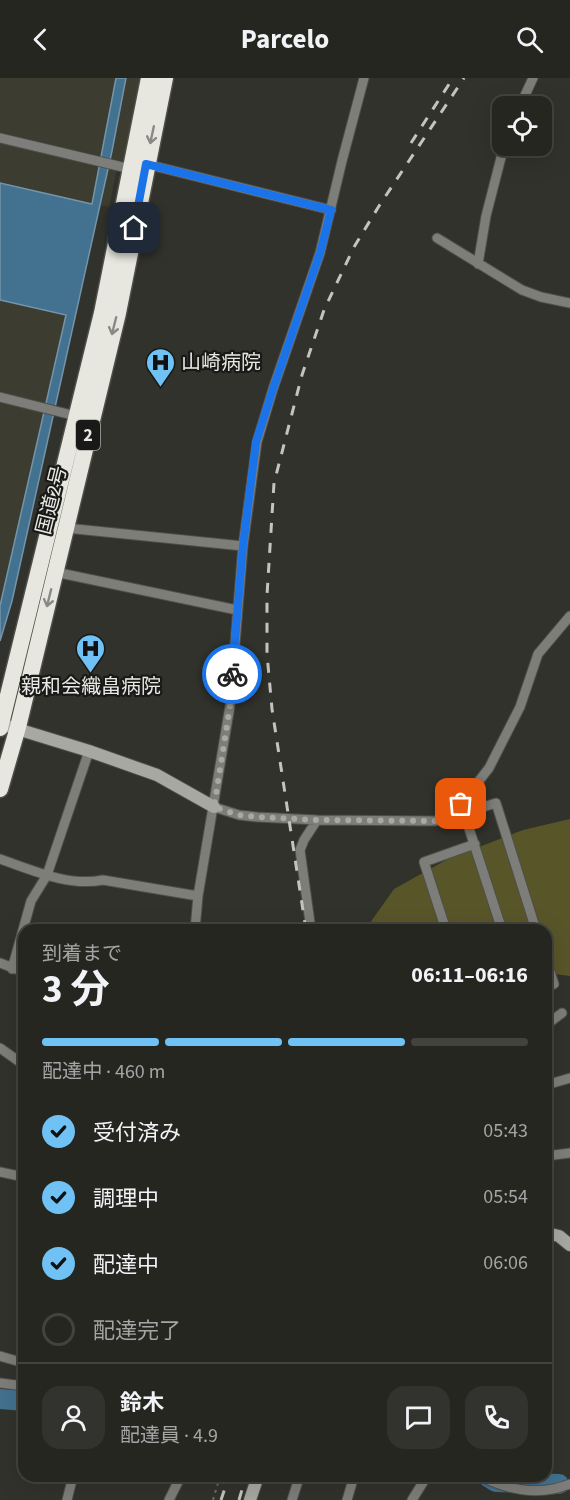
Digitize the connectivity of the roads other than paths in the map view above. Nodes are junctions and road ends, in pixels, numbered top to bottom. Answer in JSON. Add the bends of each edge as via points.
{"nodes":[{"id":1,"x":149,"y":78,"type":"edge"},
{"id":2,"x":165,"y":78,"type":"edge"},
{"id":3,"x":364,"y":78,"type":"edge"},
{"id":4,"x":533,"y":78,"type":"edge"},
{"id":5,"x":525,"y":96,"type":"edge"},
{"id":6,"x":0,"y":138,"type":"edge"},
{"id":7,"x":501,"y":156,"type":"edge"},
{"id":8,"x":138,"y":166,"type":"junction"},
{"id":9,"x":331,"y":210,"type":"junction"},
{"id":10,"x":437,"y":238,"type":"dead end"},
{"id":11,"x":478,"y":264,"type":"junction"},
{"id":12,"x":570,"y":303,"type":"edge"},
{"id":13,"x":0,"y":397,"type":"edge"},
{"id":14,"x":76,"y":416,"type":"junction"},
{"id":15,"x":66,"y":528,"type":"junction"},
{"id":16,"x":243,"y":546,"type":"junction"},
{"id":17,"x":55,"y":572,"type":"junction"},
{"id":18,"x":237,"y":610,"type":"junction"},
{"id":19,"x":570,"y":616,"type":"edge"},
{"id":20,"x":6,"y":726,"type":"edge"},
{"id":21,"x":89,"y":751,"type":"junction"},
{"id":22,"x":0,"y":789,"type":"edge"},
{"id":23,"x":214,"y":807,"type":"junction"},
{"id":24,"x":463,"y":809,"type":"junction"},
{"id":25,"x":317,"y":820,"type":"junction"},
{"id":26,"x":475,"y":844,"type":"junction"},
{"id":27,"x":0,"y":859,"type":"edge"},
{"id":28,"x":47,"y":875,"type":"junction"},
{"id":29,"x":198,"y":896,"type":"junction"},
{"id":30,"x":25,"y":924,"type":"edge"},
{"id":31,"x":196,"y":924,"type":"edge"},
{"id":32,"x":310,"y":924,"type":"edge"},
{"id":33,"x":444,"y":924,"type":"edge"},
{"id":34,"x":500,"y":924,"type":"edge"},
{"id":35,"x":534,"y":924,"type":"edge"},
{"id":36,"x":18,"y":948,"type":"edge"},
{"id":37,"x":0,"y":963,"type":"edge"},
{"id":38,"x":12,"y":969,"type":"junction"},
{"id":39,"x":18,"y":970,"type":"edge"},
{"id":40,"x":562,"y":1013,"type":"dead end"},
{"id":41,"x":552,"y":1020,"type":"edge"},
{"id":42,"x":0,"y":1048,"type":"edge"},
{"id":43,"x":18,"y":1061,"type":"edge"},
{"id":44,"x":570,"y":1078,"type":"edge"},
{"id":45,"x":552,"y":1083,"type":"edge"},
{"id":46,"x":570,"y":1153,"type":"edge"},
{"id":47,"x":552,"y":1155,"type":"edge"},
{"id":48,"x":0,"y":1172,"type":"edge"},
{"id":49,"x":18,"y":1176,"type":"edge"},
{"id":50,"x":552,"y":1234,"type":"edge"},
{"id":51,"x":570,"y":1245,"type":"edge"},
{"id":52,"x":0,"y":1356,"type":"edge"},
{"id":53,"x":18,"y":1361,"type":"edge"},
{"id":54,"x":0,"y":1383,"type":"edge"},
{"id":55,"x":18,"y":1385,"type":"edge"},
{"id":56,"x":72,"y":1482,"type":"edge"},
{"id":57,"x":178,"y":1482,"type":"edge"},
{"id":58,"x":256,"y":1482,"type":"edge"},
{"id":59,"x":298,"y":1482,"type":"edge"},
{"id":60,"x":352,"y":1482,"type":"edge"},
{"id":61,"x":423,"y":1482,"type":"edge"},
{"id":62,"x":493,"y":1482,"type":"edge"},
{"id":63,"x":570,"y":1484,"type":"edge"},
{"id":64,"x":557,"y":1489,"type":"junction"},
{"id":65,"x":67,"y":1500,"type":"edge"},
{"id":66,"x":169,"y":1500,"type":"edge"},
{"id":67,"x":250,"y":1500,"type":"edge"},
{"id":68,"x":292,"y":1500,"type":"edge"},
{"id":69,"x":347,"y":1500,"type":"edge"},
{"id":70,"x":412,"y":1500,"type":"edge"},
{"id":71,"x":553,"y":1500,"type":"edge"}],
"edges":[{"from":1,"to":8,"type":"highway","name":"国道2号","number":"2"},
{"from":2,"to":8,"type":"highway","name":"国道2号","number":"2","one_way":true},
{"from":3,"to":9,"type":"street"},
{"from":4,"to":5,"type":"street"},
{"from":6,"to":8,"type":"street","via":[[112,166]]},
{"from":7,"to":11,"type":"street"},
{"from":8,"to":9,"type":"street"},
{"from":8,"to":14,"type":"highway","name":"国道2号","number":"2"},
{"from":8,"to":15,"type":"highway","name":"国道2号","number":"2","one_way":true,"via":[[118,313]]},
{"from":9,"to":16,"type":"street","via":[[256,442]]},
{"from":10,"to":11,"type":"street"},
{"from":11,"to":12,"type":"street","via":[[522,290]]},
{"from":13,"to":14,"type":"street"},
{"from":14,"to":20,"type":"highway","name":"国道2号","number":"2"},
{"from":15,"to":16,"type":"street"},
{"from":15,"to":17,"type":"highway","name":"国道2号","number":"2"},
{"from":16,"to":18,"type":"street"},
{"from":17,"to":18,"type":"street"},
{"from":17,"to":20,"type":"highway","name":"国道2号","number":"2","one_way":true},
{"from":18,"to":23,"type":"street","via":[[230,706]]},
{"from":19,"to":24,"type":"street","via":[[538,654],[504,741]]},
{"from":20,"to":21,"type":"street"},
{"from":20,"to":22,"type":"highway","name":"国道2号","number":"2"},
{"from":21,"to":23,"type":"street","via":[[157,775]]},
{"from":21,"to":28,"type":"street"},
{"from":23,"to":25,"type":"street","via":[[239,815]]},
{"from":23,"to":29,"type":"street"},
{"from":24,"to":25,"type":"street","via":[[435,821]]},
{"from":24,"to":26,"type":"street"},
{"from":24,"to":35,"type":"street","via":[[496,803]]},
{"from":25,"to":32,"type":"street","via":[[300,850]]},
{"from":26,"to":33,"type":"street","via":[[424,862]]},
{"from":26,"to":34,"type":"street"},
{"from":27,"to":28,"type":"street"},
{"from":28,"to":29,"type":"street"},
{"from":28,"to":30,"type":"street","via":[[31,901]]},
{"from":29,"to":31,"type":"street"},
{"from":36,"to":38,"type":"street"},
{"from":37,"to":38,"type":"street"},
{"from":38,"to":39,"type":"street"},
{"from":40,"to":41,"type":"street"},
{"from":42,"to":43,"type":"street"},
{"from":44,"to":45,"type":"street"},
{"from":46,"to":47,"type":"street"},
{"from":48,"to":49,"type":"street"},
{"from":50,"to":51,"type":"street"},
{"from":52,"to":53,"type":"street"},
{"from":54,"to":55,"type":"street"},
{"from":56,"to":65,"type":"street"},
{"from":57,"to":66,"type":"street"},
{"from":58,"to":67,"type":"street"},
{"from":59,"to":68,"type":"street"},
{"from":60,"to":69,"type":"street"},
{"from":61,"to":70,"type":"street"},
{"from":62,"to":64,"type":"street","via":[[529,1491]]},
{"from":63,"to":64,"type":"street"},
{"from":64,"to":71,"type":"street"}]}
